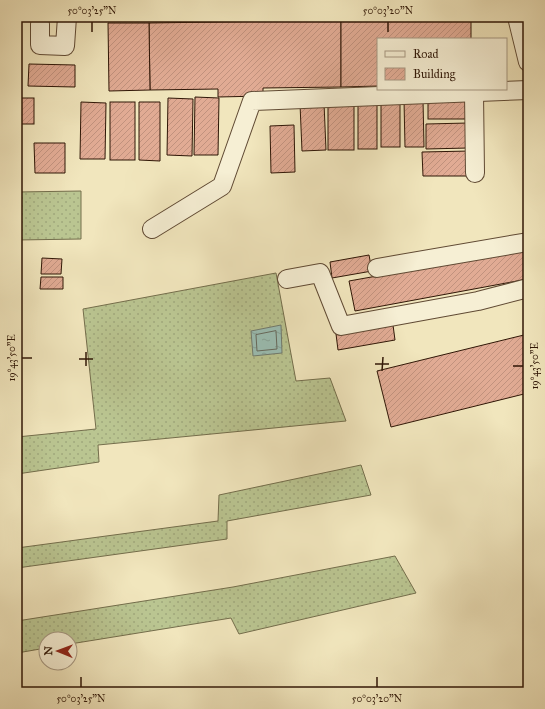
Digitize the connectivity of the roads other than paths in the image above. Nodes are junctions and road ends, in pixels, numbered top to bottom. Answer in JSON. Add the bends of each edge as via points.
{"nodes":[{"id":1,"x":67,"y":17,"type":"edge"},
{"id":2,"x":517,"y":17,"type":"edge"},
{"id":3,"x":40,"y":24,"type":"dead end"},
{"id":4,"x":528,"y":62,"type":"edge"},
{"id":5,"x":528,"y":90,"type":"edge"},
{"id":6,"x":474,"y":93,"type":"junction"},
{"id":7,"x":475,"y":174,"type":"dead end"},
{"id":8,"x":152,"y":229,"type":"dead end"},
{"id":9,"x":528,"y":242,"type":"edge"},
{"id":10,"x":377,"y":268,"type":"dead end"},
{"id":11,"x":287,"y":279,"type":"dead end"},
{"id":12,"x":528,"y":288,"type":"edge"}],
"edges":[{"from":1,"to":3,"type":"street","via":[[65,46],[40,45]]},
{"from":2,"to":4,"type":"street"},
{"from":5,"to":6,"type":"street"},
{"from":6,"to":7,"type":"street"},
{"from":6,"to":8,"type":"street","via":[[252,101],[222,186]]},
{"from":9,"to":10,"type":"street"},
{"from":11,"to":12,"type":"street","via":[[320,273],[341,326],[478,301]]}]}
